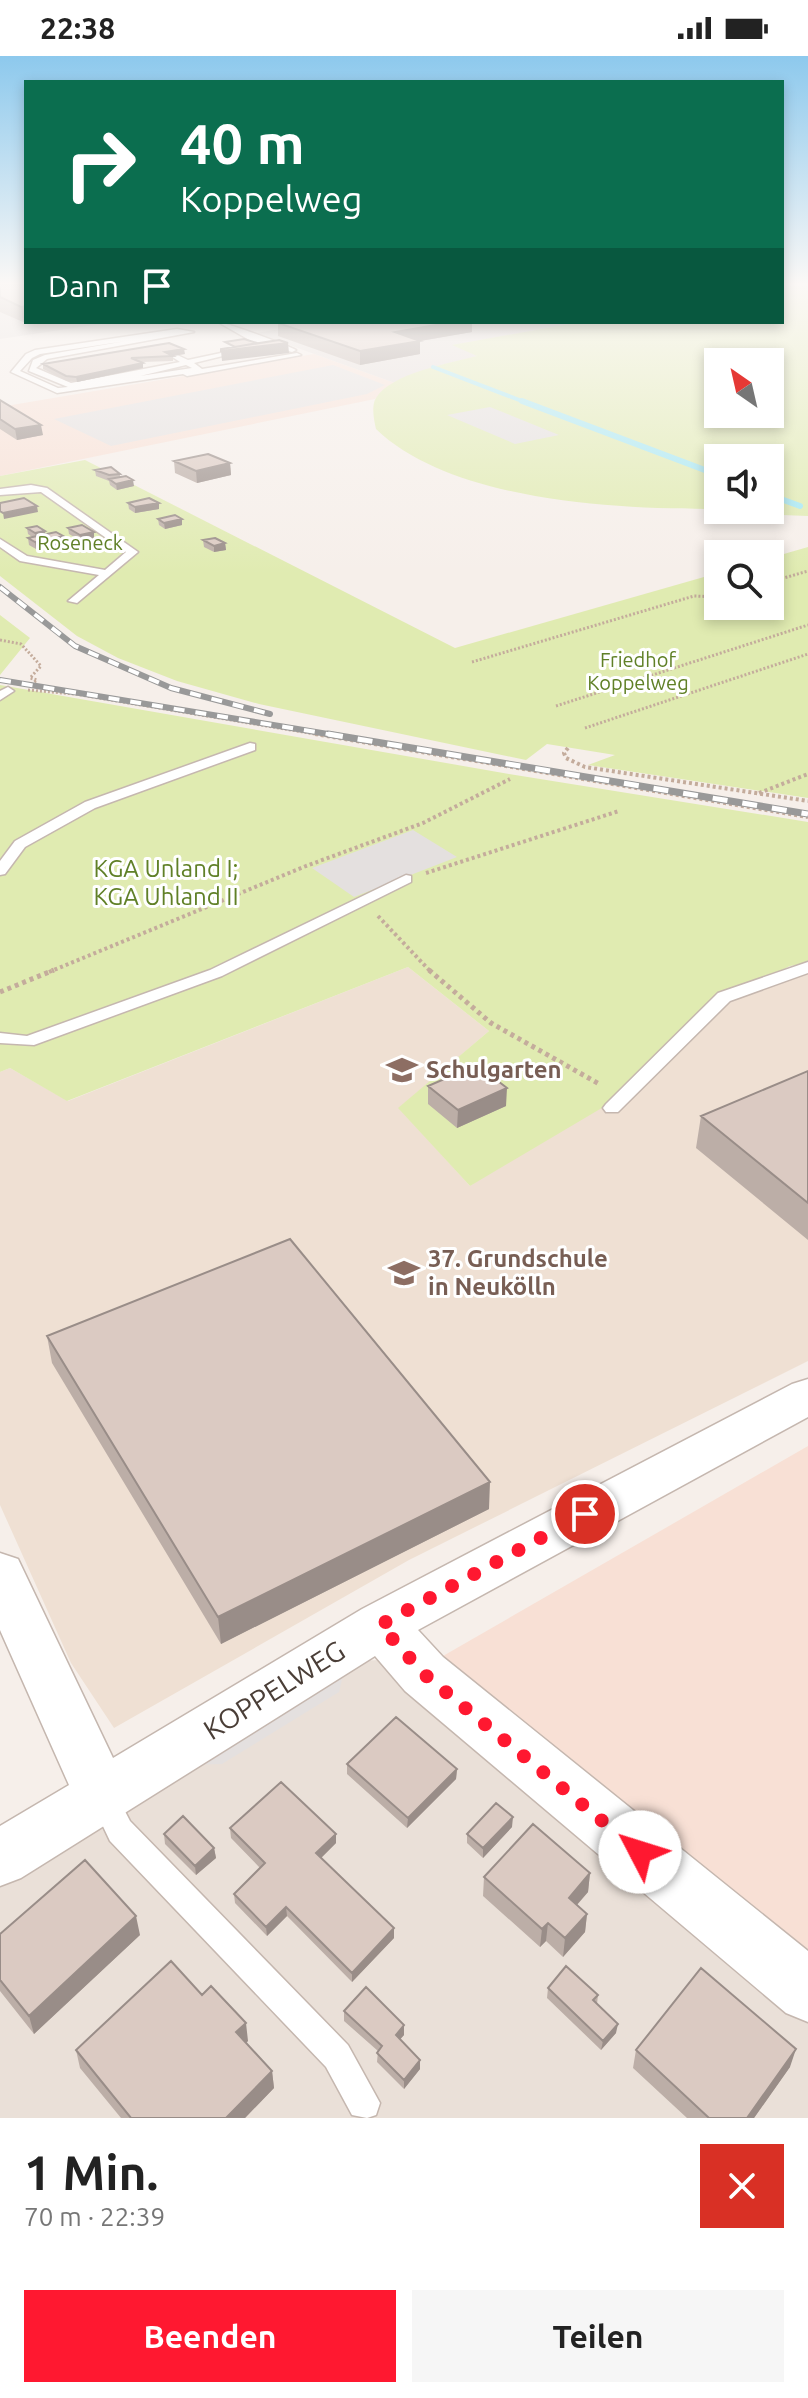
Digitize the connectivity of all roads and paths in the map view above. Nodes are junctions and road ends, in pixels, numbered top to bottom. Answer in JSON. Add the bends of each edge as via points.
{"nodes":[{"id":1,"x":35,"y":381,"type":"edge"},
{"id":2,"x":56,"y":381,"type":"edge"},
{"id":3,"x":92,"y":381,"type":"edge"},
{"id":4,"x":127,"y":381,"type":"edge"},
{"id":5,"x":0,"y":492,"type":"edge"},
{"id":6,"x":0,"y":542,"type":"edge"},
{"id":7,"x":808,"y":571,"type":"edge"},
{"id":8,"x":107,"y":573,"type":"junction"},
{"id":9,"x":784,"y":578,"type":"edge"},
{"id":10,"x":704,"y":596,"type":"edge"},
{"id":11,"x":73,"y":601,"type":"dead end"},
{"id":12,"x":808,"y":625,"type":"edge"},
{"id":13,"x":0,"y":640,"type":"edge"},
{"id":14,"x":808,"y":654,"type":"edge"},
{"id":15,"x":472,"y":662,"type":"dead end"},
{"id":16,"x":556,"y":706,"type":"dead end"},
{"id":17,"x":585,"y":728,"type":"dead end"},
{"id":18,"x":250,"y":747,"type":"dead end"},
{"id":19,"x":568,"y":748,"type":"dead end"},
{"id":20,"x":808,"y":774,"type":"edge"},
{"id":21,"x":510,"y":779,"type":"dead end"},
{"id":22,"x":758,"y":794,"type":"junction"},
{"id":23,"x":808,"y":801,"type":"edge"},
{"id":24,"x":619,"y":811,"type":"dead end"},
{"id":25,"x":808,"y":817,"type":"edge"},
{"id":26,"x":0,"y":871,"type":"edge"},
{"id":27,"x":406,"y":879,"type":"joint"},
{"id":28,"x":366,"y":901,"type":"junction"},
{"id":29,"x":808,"y":967,"type":"edge"},
{"id":30,"x":0,"y":992,"type":"edge"},
{"id":31,"x":0,"y":1038,"type":"edge"},
{"id":32,"x":618,"y":1102,"type":"joint"},
{"id":33,"x":808,"y":1396,"type":"edge"},
{"id":34,"x":0,"y":1574,"type":"edge"},
{"id":35,"x":380,"y":1625,"type":"junction"},
{"id":36,"x":102,"y":1796,"type":"junction"},
{"id":37,"x":0,"y":1858,"type":"edge"},
{"id":38,"x":808,"y":1991,"type":"edge"},
{"id":39,"x":364,"y":2103,"type":"dead end"}],
"edges":[{"from":1,"to":4,"type":"lane","via":[[57,391]]},
{"from":2,"to":3,"type":"lane"},
{"from":5,"to":8,"type":"lane","via":[[44,490],[133,552]]},
{"from":6,"to":8,"type":"lane","via":[[24,559]]},
{"from":7,"to":9,"type":"path"},
{"from":8,"to":11,"type":"lane"},
{"from":10,"to":15,"type":"path"},
{"from":12,"to":16,"type":"path"},
{"from":13,"to":25,"type":"path","via":[[21,644],[41,666],[30,678],[37,680],[23,690],[75,694]]},
{"from":14,"to":17,"type":"path"},
{"from":18,"to":26,"type":"lane","via":[[90,805],[20,844]]},
{"from":19,"to":22,"type":"path","via":[[566,758],[585,767]]},
{"from":20,"to":22,"type":"path"},
{"from":21,"to":30,"type":"path","via":[[423,823]]},
{"from":22,"to":23,"type":"path"},
{"from":24,"to":27,"type":"path"},
{"from":27,"to":28,"type":"lane"},
{"from":28,"to":31,"type":"lane","via":[[216,973],[28,1041]]},
{"from":28,"to":32,"type":"path","via":[[421,963],[491,1023]]},
{"from":29,"to":32,"type":"lane","via":[[724,997]]},
{"from":33,"to":35,"type":"street","name":"KOPPELWEG"},
{"from":34,"to":36,"type":"street"},
{"from":35,"to":36,"type":"street","name":"KOPPELWEG"},
{"from":35,"to":38,"type":"street","via":[[424,1674]]},
{"from":36,"to":37,"type":"street","name":"KOPPELWEG"},
{"from":36,"to":39,"type":"lane","via":[[120,1831],[337,2056]]}]}
